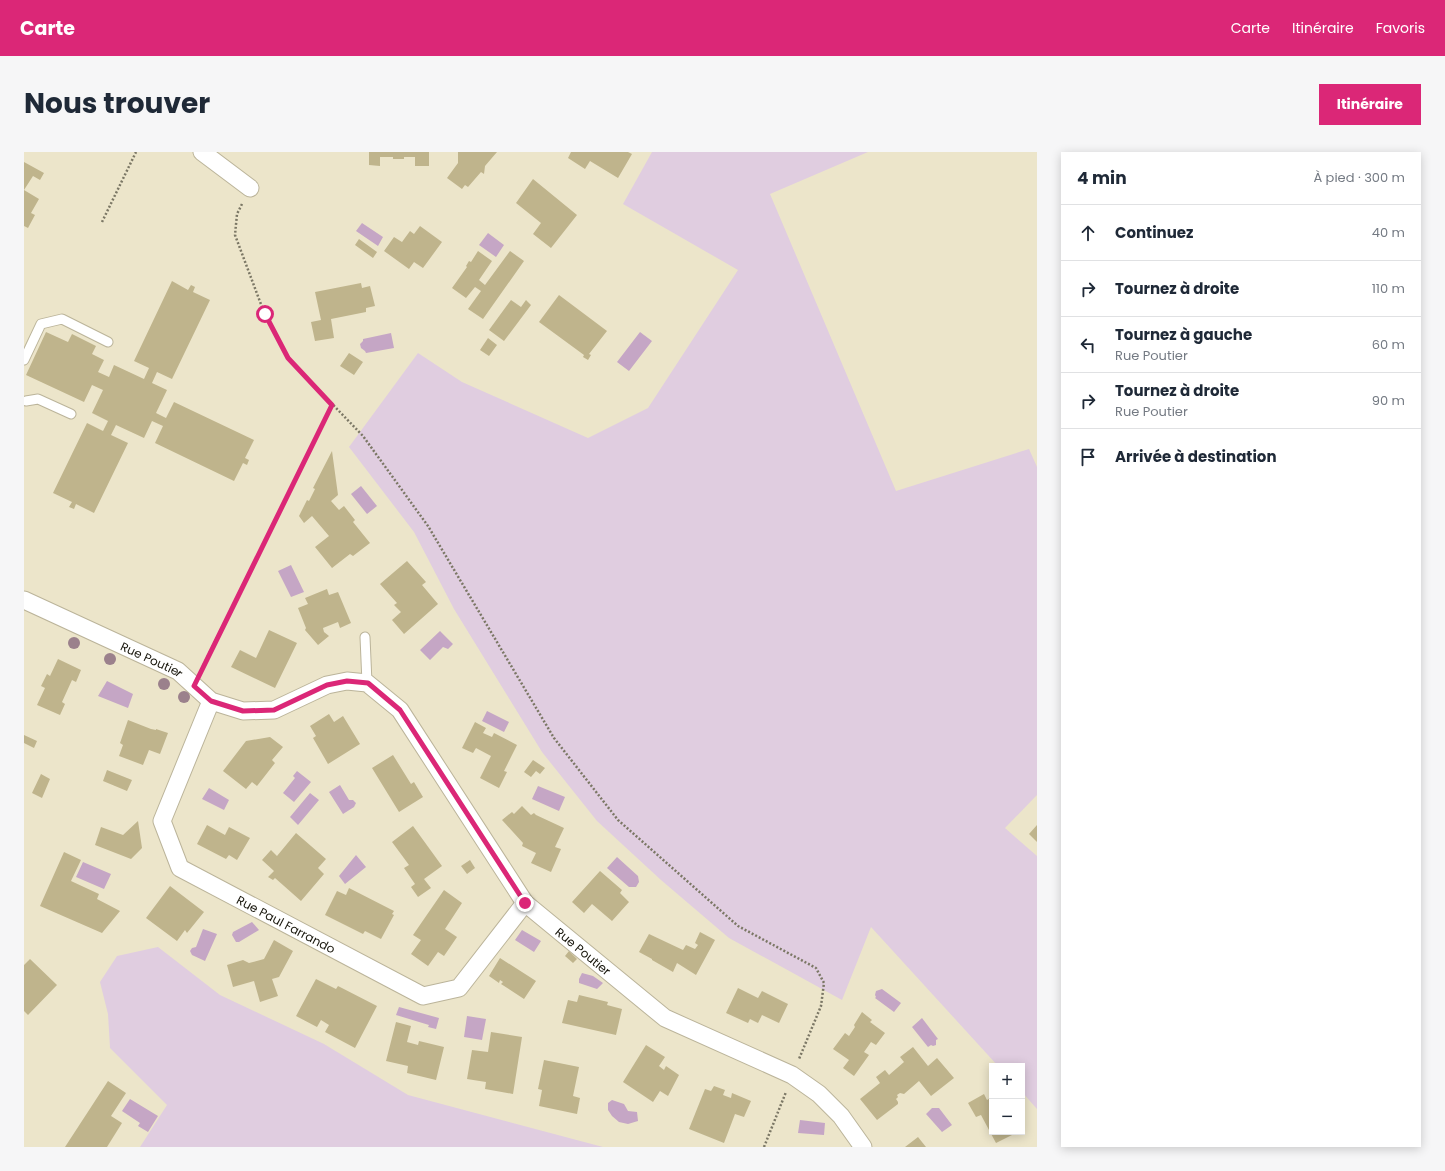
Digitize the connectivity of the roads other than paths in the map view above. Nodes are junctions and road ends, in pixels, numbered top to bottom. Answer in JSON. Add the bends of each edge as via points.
{"nodes":[{"id":1,"x":202,"y":152,"type":"edge"},
{"id":2,"x":250,"y":188,"type":"road end"},
{"id":3,"x":108,"y":342,"type":"dead end"},
{"id":4,"x":24,"y":360,"type":"edge"},
{"id":5,"x":25,"y":400,"type":"edge"},
{"id":6,"x":71,"y":414,"type":"dead end"},
{"id":7,"x":24,"y":600,"type":"edge"},
{"id":8,"x":365,"y":637,"type":"dead end"},
{"id":9,"x":368,"y":683,"type":"junction"},
{"id":10,"x":211,"y":701,"type":"junction"},
{"id":11,"x":525,"y":903,"type":"junction"},
{"id":12,"x":864,"y":1147,"type":"edge"}],
"edges":[{"from":1,"to":2,"type":"street"},
{"from":3,"to":4,"type":"lane","via":[[62,319],[41,324]]},
{"from":5,"to":6,"type":"lane","via":[[38,400]]},
{"from":7,"to":10,"type":"street","name":"Rue Poutier","via":[[178,671]]},
{"from":8,"to":9,"type":"lane"},
{"from":9,"to":10,"type":"street","name":"Rue Poutier","via":[[347,681],[327,685],[274,710],[243,711]]},
{"from":9,"to":11,"type":"street","name":"Rue Poutier","via":[[400,710]]},
{"from":10,"to":11,"type":"street","name":"Rue Paul Farrando","via":[[162,821],[180,868],[423,996],[459,988]]},
{"from":11,"to":12,"type":"street","name":"Rue Poutier","via":[[665,1018],[792,1075],[818,1094],[841,1116]]}]}
